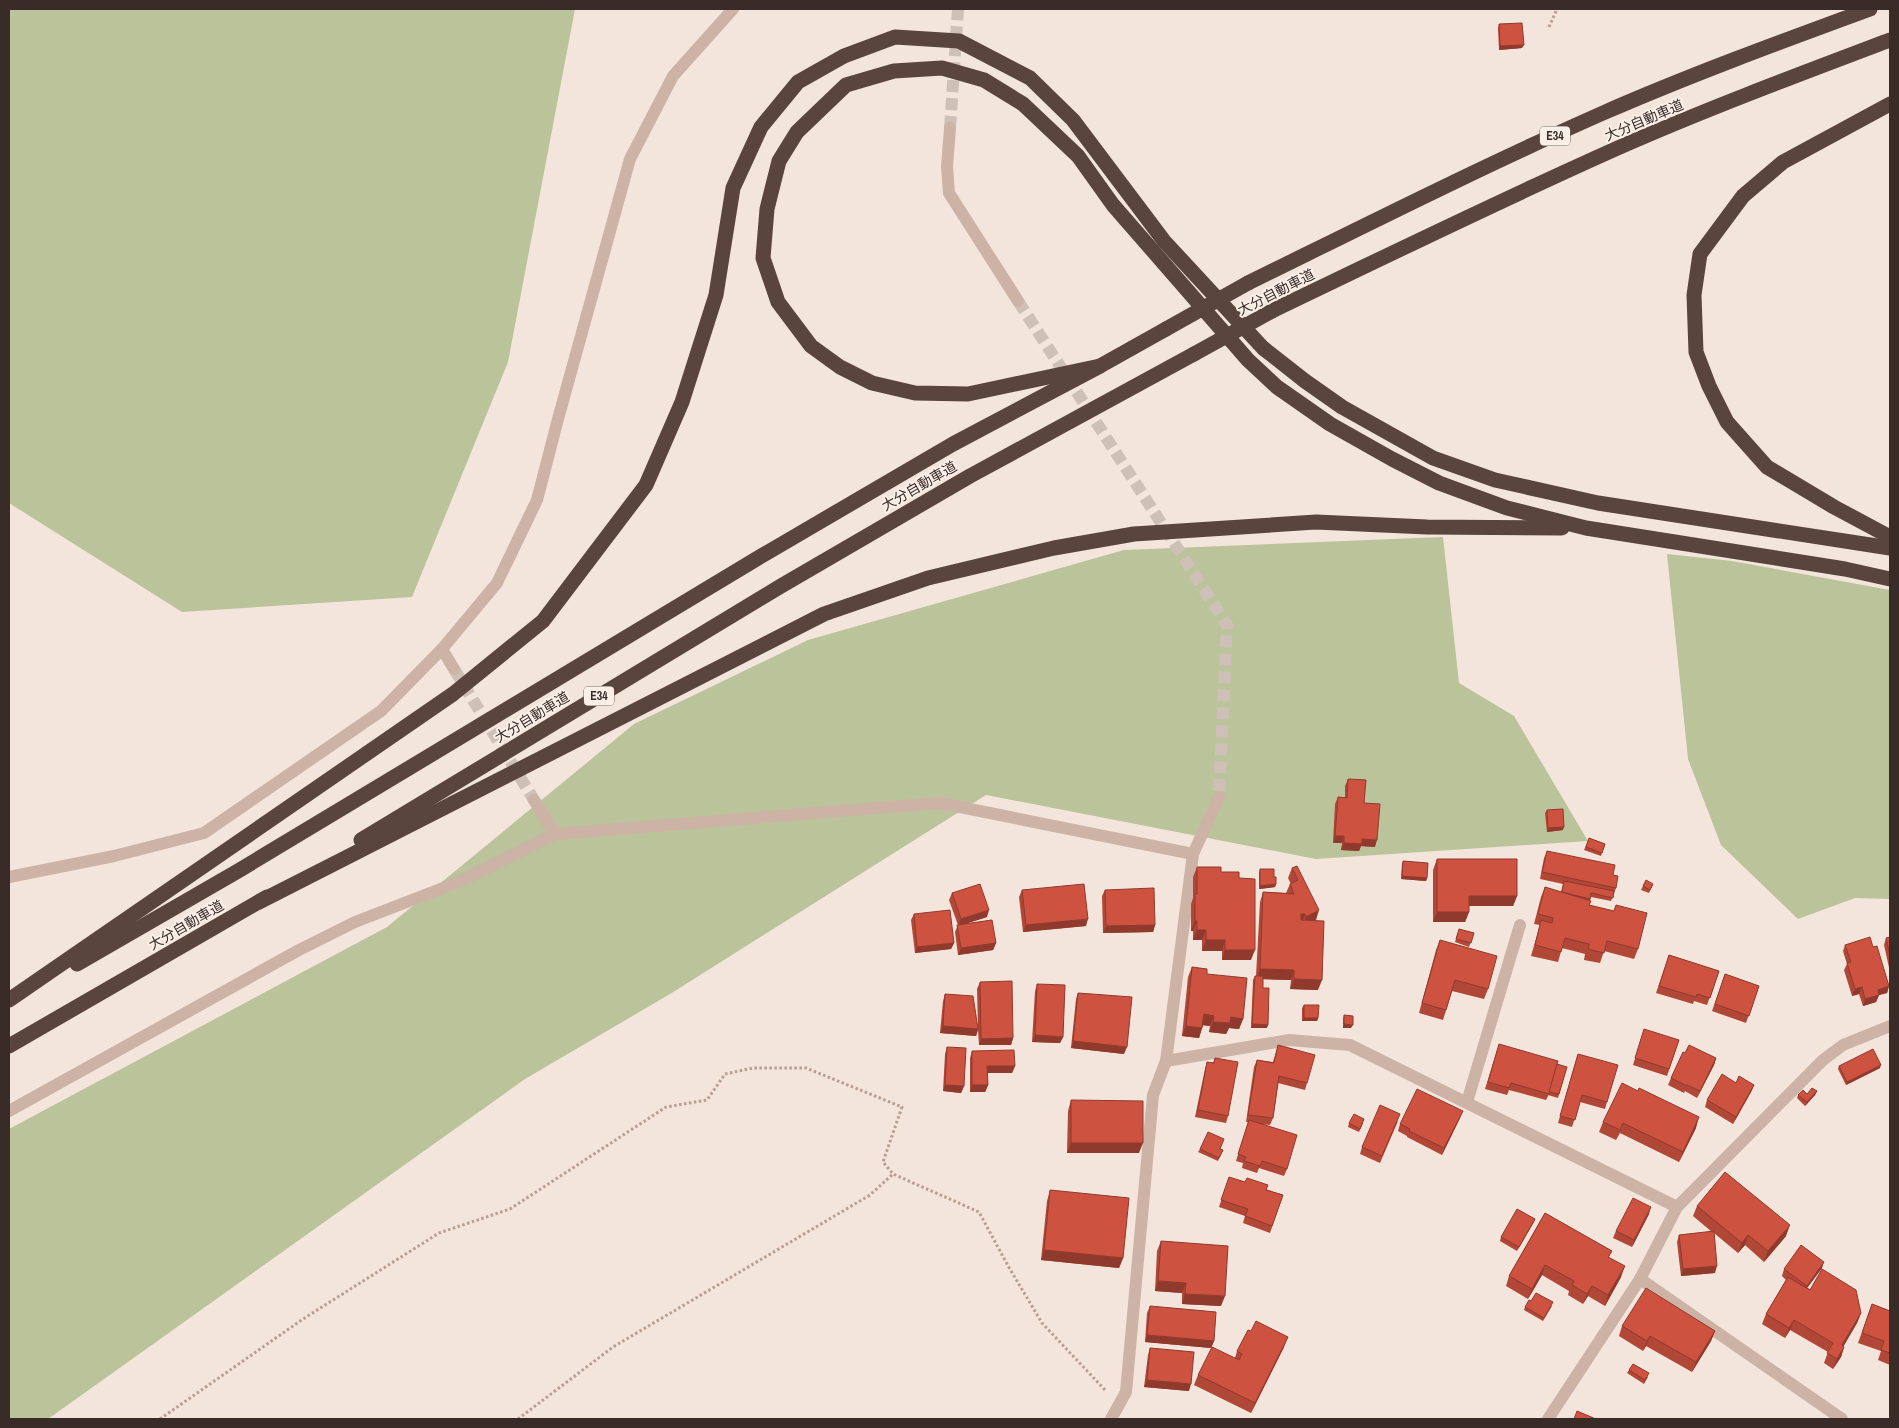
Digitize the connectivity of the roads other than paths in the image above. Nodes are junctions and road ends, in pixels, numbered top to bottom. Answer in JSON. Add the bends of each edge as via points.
{"nodes":[{"id":1,"x":733,"y":9,"type":"edge"},
{"id":2,"x":1870,"y":9,"type":"edge"},
{"id":3,"x":1890,"y":40,"type":"edge"},
{"id":4,"x":1890,"y":104,"type":"edge"},
{"id":5,"x":950,"y":128,"type":"tunnel mouth"},
{"id":6,"x":1018,"y":302,"type":"tunnel mouth"},
{"id":7,"x":1100,"y":366,"type":"junction"},
{"id":8,"x":1586,"y":528,"type":"junction"},
{"id":9,"x":1890,"y":537,"type":"edge"},
{"id":10,"x":1890,"y":548,"type":"edge"},
{"id":11,"x":1890,"y":579,"type":"edge"},
{"id":12,"x":442,"y":650,"type":"junction"},
{"id":13,"x":454,"y":669,"type":"tunnel mouth"},
{"id":14,"x":1219,"y":797,"type":"tunnel mouth"},
{"id":15,"x":534,"y":800,"type":"tunnel mouth"},
{"id":16,"x":555,"y":834,"type":"junction"},
{"id":17,"x":1193,"y":854,"type":"junction"},
{"id":18,"x":9,"y":877,"type":"edge"},
{"id":19,"x":259,"y":902,"type":"junction"},
{"id":20,"x":1520,"y":925,"type":"dead end"},
{"id":21,"x":9,"y":1002,"type":"edge"},
{"id":22,"x":1890,"y":1026,"type":"edge"},
{"id":23,"x":9,"y":1046,"type":"edge"},
{"id":24,"x":1166,"y":1061,"type":"junction"},
{"id":25,"x":1467,"y":1102,"type":"junction"},
{"id":26,"x":9,"y":1111,"type":"edge"},
{"id":27,"x":1677,"y":1207,"type":"junction"},
{"id":28,"x":1640,"y":1279,"type":"junction"},
{"id":29,"x":1111,"y":1419,"type":"edge"},
{"id":30,"x":1548,"y":1419,"type":"edge"},
{"id":31,"x":1842,"y":1419,"type":"edge"}],
"edges":[{"from":1,"to":12,"type":"street","via":[[673,76],[630,159],[537,500],[497,583]]},
{"from":2,"to":7,"type":"highway","name":"大分自動車道","number":"E34","bridge":true,"via":[[1604,113],[1420,198],[1248,283]]},
{"from":3,"to":19,"type":"highway","name":"大分自動車道","number":"E34","bridge":true,"via":[[1622,146],[1272,311],[970,476],[807,571]]},
{"from":4,"to":9,"type":"highway","via":[[1782,162],[1743,196],[1700,254],[1694,295],[1696,352],[1727,422],[1767,467]]},
{"from":5,"to":6,"type":"street","via":[[949,193]]},
{"from":7,"to":8,"type":"highway","via":[[968,394],[915,393],[872,383],[840,367],[811,346],[778,302],[763,258],[767,209],[779,161],[797,132],[846,84],[894,71],[942,68],[984,80],[1023,104],[1078,156],[1113,205],[1248,360],[1277,387],[1330,424],[1439,483],[1507,508]]},
{"from":7,"to":21,"type":"highway","name":"大分自動車道","number":"E34","via":[[937,453],[238,871]]},
{"from":8,"to":11,"type":"highway"},
{"from":8,"to":19,"type":"highway","via":[[1316,522],[1134,534],[1054,548],[928,578],[824,614]]},
{"from":10,"to":21,"type":"highway","via":[[1598,503],[1495,480],[1433,458],[1342,407],[1263,348],[1164,241],[1073,120],[1030,78],[959,41],[895,37],[844,56],[798,82],[761,127],[733,188],[716,295],[685,394],[646,485],[542,620],[453,694]]},
{"from":12,"to":13,"type":"street"},
{"from":12,"to":18,"type":"street","via":[[381,711],[204,833],[114,856]]},
{"from":14,"to":17,"type":"street"},
{"from":15,"to":16,"type":"street"},
{"from":16,"to":17,"type":"street","via":[[940,803]]},
{"from":16,"to":26,"type":"street","via":[[461,881],[355,922],[299,950]]},
{"from":17,"to":24,"type":"street"},
{"from":19,"to":23,"type":"highway","name":"大分自動車道","number":"E34"},
{"from":20,"to":25,"type":"street"},
{"from":22,"to":27,"type":"street","via":[[1843,1046],[1823,1060]]},
{"from":24,"to":25,"type":"street","via":[[1289,1040],[1350,1045]]},
{"from":24,"to":29,"type":"street","via":[[1153,1095],[1126,1392]]},
{"from":25,"to":27,"type":"street"},
{"from":27,"to":28,"type":"street"},
{"from":28,"to":30,"type":"street"},
{"from":28,"to":31,"type":"street"}]}
